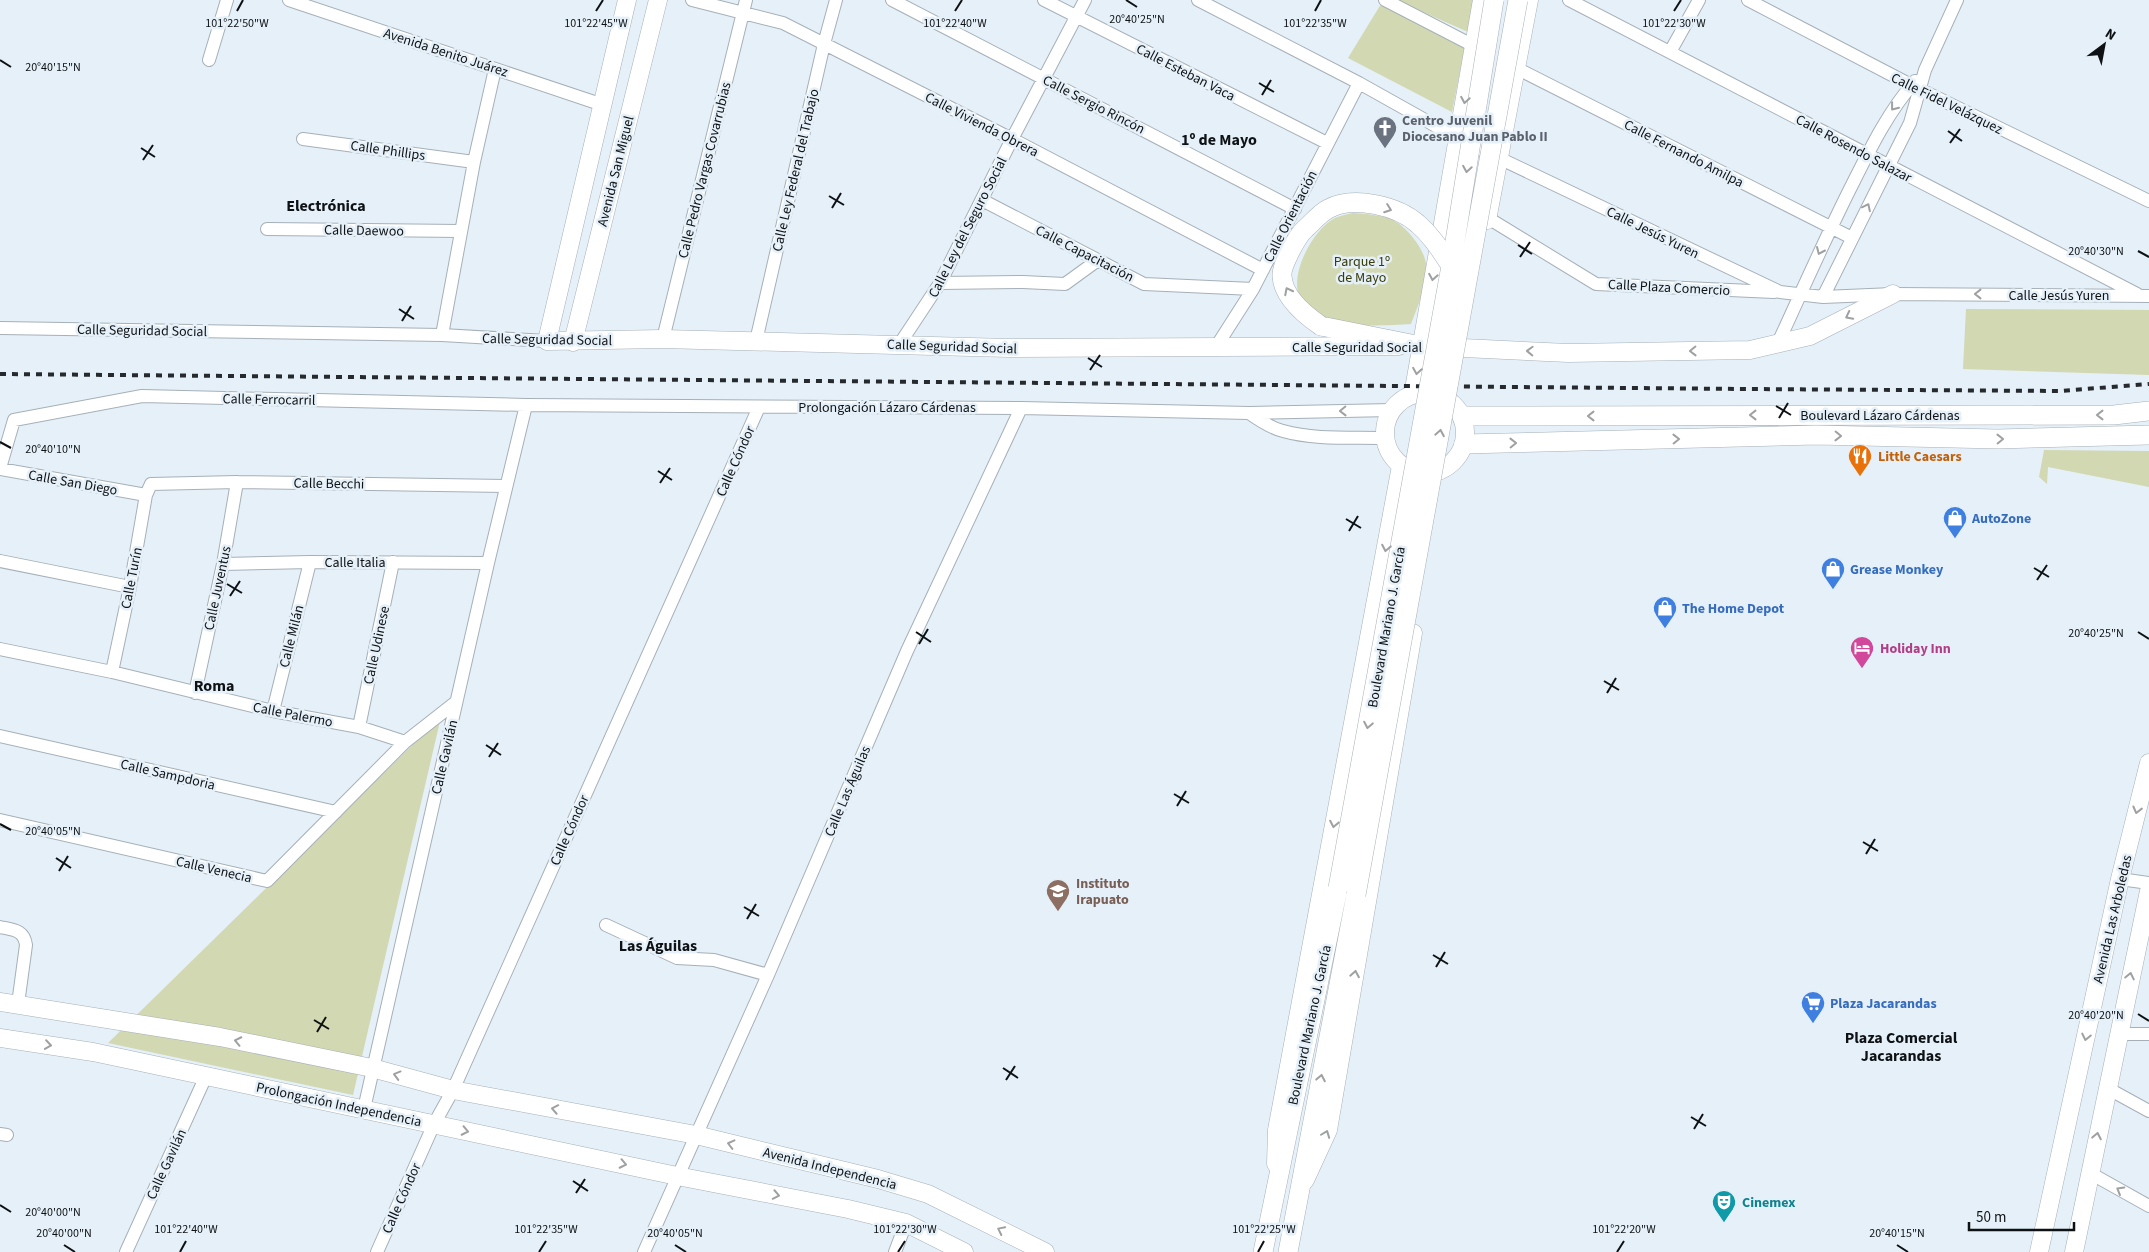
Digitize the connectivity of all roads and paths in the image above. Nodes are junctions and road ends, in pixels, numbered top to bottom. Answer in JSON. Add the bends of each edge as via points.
{"nodes":[{"id":1,"x":227,"y":0,"type":"edge"},
{"id":2,"x":289,"y":0,"type":"edge"},
{"id":3,"x":627,"y":0,"type":"edge"},
{"id":4,"x":658,"y":0,"type":"edge"},
{"id":5,"x":692,"y":0,"type":"edge"},
{"id":6,"x":746,"y":0,"type":"edge"},
{"id":7,"x":836,"y":0,"type":"edge"},
{"id":8,"x":892,"y":0,"type":"edge"},
{"id":9,"x":1044,"y":0,"type":"edge"},
{"id":10,"x":1085,"y":0,"type":"edge"},
{"id":11,"x":1198,"y":0,"type":"edge"},
{"id":12,"x":1385,"y":0,"type":"edge"},
{"id":13,"x":1482,"y":0,"type":"edge"},
{"id":14,"x":1494,"y":0,"type":"edge"},
{"id":15,"x":1518,"y":0,"type":"edge"},
{"id":16,"x":1529,"y":0,"type":"edge"},
{"id":17,"x":1569,"y":0,"type":"edge"},
{"id":18,"x":1699,"y":0,"type":"edge"},
{"id":19,"x":1748,"y":0,"type":"edge"},
{"id":20,"x":1957,"y":0,"type":"edge"},
{"id":21,"x":742,"y":14,"type":"junction"},
{"id":22,"x":1076,"y":16,"type":"junction"},
{"id":23,"x":824,"y":44,"type":"junction"},
{"id":24,"x":1474,"y":46,"type":"junction"},
{"id":25,"x":1670,"y":52,"type":"junction"},
{"id":26,"x":209,"y":60,"type":"dead end"},
{"id":27,"x":1516,"y":68,"type":"junction"},
{"id":28,"x":495,"y":69,"type":"junction"},
{"id":29,"x":1045,"y":78,"type":"junction"},
{"id":30,"x":1359,"y":83,"type":"junction"},
{"id":31,"x":1916,"y":88,"type":"junction"},
{"id":32,"x":603,"y":105,"type":"junction"},
{"id":33,"x":303,"y":139,"type":"dead end"},
{"id":34,"x":1012,"y":139,"type":"junction"},
{"id":35,"x":1459,"y":139,"type":"junction"},
{"id":36,"x":1327,"y":143,"type":"junction"},
{"id":37,"x":1867,"y":154,"type":"junction"},
{"id":38,"x":1500,"y":158,"type":"junction"},
{"id":39,"x":474,"y":162,"type":"junction"},
{"id":40,"x":1887,"y":166,"type":"junction"},
{"id":41,"x":982,"y":200,"type":"junction"},
{"id":42,"x":2149,"y":201,"type":"edge"},
{"id":43,"x":1295,"y":208,"type":"junction"},
{"id":44,"x":1488,"y":218,"type":"junction"},
{"id":45,"x":1830,"y":228,"type":"junction"},
{"id":46,"x":267,"y":229,"type":"dead end"},
{"id":47,"x":461,"y":231,"type":"junction"},
{"id":48,"x":1852,"y":238,"type":"junction"},
{"id":49,"x":1098,"y":260,"type":"junction"},
{"id":50,"x":1451,"y":266,"type":"junction"},
{"id":51,"x":1263,"y":270,"type":"junction"},
{"id":52,"x":1810,"y":273,"type":"junction"},
{"id":53,"x":1830,"y":282,"type":"junction"},
{"id":54,"x":940,"y":283,"type":"junction"},
{"id":55,"x":1254,"y":289,"type":"junction"},
{"id":56,"x":1780,"y":292,"type":"junction"},
{"id":57,"x":1892,"y":294,"type":"junction"},
{"id":58,"x":1800,"y":296,"type":"junction"},
{"id":59,"x":2144,"y":296,"type":"edge"},
{"id":60,"x":1823,"y":297,"type":"junction"},
{"id":61,"x":0,"y":328,"type":"edge"},
{"id":62,"x":442,"y":335,"type":"junction"},
{"id":63,"x":663,"y":339,"type":"junction"},
{"id":64,"x":547,"y":341,"type":"junction"},
{"id":65,"x":756,"y":341,"type":"junction"},
{"id":66,"x":572,"y":342,"type":"junction"},
{"id":67,"x":1778,"y":343,"type":"junction"},
{"id":68,"x":899,"y":345,"type":"junction"},
{"id":69,"x":1421,"y":346,"type":"junction"},
{"id":70,"x":1216,"y":347,"type":"junction"},
{"id":71,"x":1462,"y":349,"type":"junction"},
{"id":72,"x":1413,"y":395,"type":"junction"},
{"id":73,"x":526,"y":405,"type":"junction"},
{"id":74,"x":759,"y":407,"type":"junction"},
{"id":75,"x":1021,"y":408,"type":"junction"},
{"id":76,"x":1456,"y":409,"type":"junction"},
{"id":77,"x":1392,"y":410,"type":"junction"},
{"id":78,"x":2149,"y":411,"type":"edge"},
{"id":79,"x":1249,"y":413,"type":"junction"},
{"id":80,"x":1942,"y":416,"type":"junction"},
{"id":81,"x":2149,"y":435,"type":"edge"},
{"id":82,"x":1385,"y":438,"type":"junction"},
{"id":83,"x":1907,"y":438,"type":"junction"},
{"id":84,"x":1464,"y":444,"type":"junction"},
{"id":85,"x":1402,"y":466,"type":"junction"},
{"id":86,"x":0,"y":468,"type":"edge"},
{"id":87,"x":1439,"y":471,"type":"junction"},
{"id":88,"x":237,"y":482,"type":"junction"},
{"id":89,"x":506,"y":486,"type":"junction"},
{"id":90,"x":149,"y":490,"type":"junction"},
{"id":91,"x":1392,"y":517,"type":"junction"},
{"id":92,"x":1431,"y":522,"type":"junction"},
{"id":93,"x":0,"y":561,"type":"edge"},
{"id":94,"x":310,"y":562,"type":"junction"},
{"id":95,"x":394,"y":562,"type":"junction"},
{"id":96,"x":488,"y":563,"type":"junction"},
{"id":97,"x":223,"y":564,"type":"junction"},
{"id":98,"x":130,"y":587,"type":"junction"},
{"id":99,"x":0,"y":649,"type":"edge"},
{"id":100,"x":112,"y":672,"type":"junction"},
{"id":101,"x":195,"y":693,"type":"junction"},
{"id":102,"x":456,"y":702,"type":"junction"},
{"id":103,"x":273,"y":711,"type":"junction"},
{"id":104,"x":359,"y":727,"type":"junction"},
{"id":105,"x":0,"y":736,"type":"edge"},
{"id":106,"x":405,"y":742,"type":"junction"},
{"id":107,"x":2149,"y":763,"type":"edge"},
{"id":108,"x":1343,"y":776,"type":"junction"},
{"id":109,"x":2147,"y":781,"type":"edge"},
{"id":110,"x":1387,"y":786,"type":"junction"},
{"id":111,"x":336,"y":812,"type":"junction"},
{"id":112,"x":0,"y":820,"type":"edge"},
{"id":113,"x":2120,"y":879,"type":"junction"},
{"id":114,"x":2149,"y":883,"type":"edge"},
{"id":115,"x":2149,"y":891,"type":"edge"},
{"id":116,"x":606,"y":924,"type":"dead end"},
{"id":117,"x":0,"y":928,"type":"edge"},
{"id":118,"x":768,"y":975,"type":"junction"},
{"id":119,"x":0,"y":1002,"type":"edge"},
{"id":120,"x":18,"y":1004,"type":"junction"},
{"id":121,"x":2118,"y":1034,"type":"junction"},
{"id":122,"x":2149,"y":1034,"type":"edge"},
{"id":123,"x":0,"y":1038,"type":"edge"},
{"id":124,"x":372,"y":1068,"type":"junction"},
{"id":125,"x":206,"y":1076,"type":"junction"},
{"id":126,"x":2107,"y":1088,"type":"junction"},
{"id":127,"x":453,"y":1090,"type":"junction"},
{"id":128,"x":364,"y":1109,"type":"junction"},
{"id":129,"x":2149,"y":1111,"type":"edge"},
{"id":130,"x":434,"y":1124,"type":"junction"},
{"id":131,"x":696,"y":1135,"type":"junction"},
{"id":132,"x":2090,"y":1173,"type":"junction"},
{"id":133,"x":677,"y":1176,"type":"junction"},
{"id":134,"x":1276,"y":1186,"type":"junction"},
{"id":135,"x":1299,"y":1194,"type":"junction"},
{"id":136,"x":2149,"y":1206,"type":"edge"},
{"id":137,"x":906,"y":1223,"type":"junction"},
{"id":138,"x":126,"y":1252,"type":"edge"},
{"id":139,"x":377,"y":1252,"type":"edge"},
{"id":140,"x":644,"y":1252,"type":"edge"},
{"id":141,"x":895,"y":1252,"type":"edge"},
{"id":142,"x":964,"y":1252,"type":"edge"},
{"id":143,"x":1045,"y":1252,"type":"edge"},
{"id":144,"x":1263,"y":1252,"type":"edge"},
{"id":145,"x":1288,"y":1252,"type":"edge"},
{"id":146,"x":2039,"y":1252,"type":"edge"},
{"id":147,"x":2074,"y":1252,"type":"edge"}],
"edges":[{"from":1,"to":26,"type":"street"},
{"from":2,"to":28,"type":"street","name":"Avenida Benito Juárez"},
{"from":3,"to":32,"type":"street","name":"Avenida San Miguel"},
{"from":4,"to":66,"type":"street","name":"Avenida San Miguel"},
{"from":5,"to":21,"type":"street","name":"Calle Vivienda Obrera"},
{"from":6,"to":21,"type":"street","name":"Calle Pedro Vargas Covarrubias"},
{"from":7,"to":23,"type":"street","name":"Calle Ley Federal del Trabajo"},
{"from":8,"to":29,"type":"street","name":"Calle Sergio Rincón"},
{"from":9,"to":22,"type":"street","name":"Calle Esteban Vaca"},
{"from":10,"to":22,"type":"street","name":"Calle Ley del Seguro Social"},
{"from":11,"to":30,"type":"street","name":"Calle Jesús Yuren"},
{"from":12,"to":24,"type":"street"},
{"from":13,"to":24,"type":"street"},
{"from":14,"to":50,"type":"main road","name":"Boulevard Mariano J. García","one_way":true,"bridge":true},
{"from":135,"to":15,"type":"main road","name":"Boulevard Mariano J. García","one_way":true,"bridge":true},
{"from":16,"to":27,"type":"street"},
{"from":17,"to":25,"type":"street","name":"Calle Rosendo Salazar"},
{"from":18,"to":25,"type":"street"},
{"from":19,"to":31,"type":"street","name":"Calle Fidel Velázquez"},
{"from":20,"to":31,"type":"street"},
{"from":21,"to":23,"type":"street","name":"Calle Vivienda Obrera","via":[[783,23]]},
{"from":21,"to":63,"type":"street","name":"Calle Pedro Vargas Covarrubias"},
{"from":22,"to":29,"type":"street","name":"Calle Ley del Seguro Social"},
{"from":22,"to":36,"type":"street","name":"Calle Esteban Vaca"},
{"from":23,"to":34,"type":"street","name":"Calle Vivienda Obrera"},
{"from":23,"to":65,"type":"street","name":"Calle Ley Federal del Trabajo"},
{"from":24,"to":35,"type":"street","one_way":true},
{"from":25,"to":37,"type":"street","name":"Calle Rosendo Salazar"},
{"from":27,"to":38,"type":"street"},
{"from":27,"to":45,"type":"street","name":"Calle Fernando Amilpa"},
{"from":28,"to":32,"type":"street","name":"Avenida Benito Juárez"},
{"from":28,"to":39,"type":"street"},
{"from":29,"to":34,"type":"street","name":"Calle Ley del Seguro Social"},
{"from":29,"to":43,"type":"street","name":"Calle Sergio Rincón"},
{"from":30,"to":35,"type":"street","name":"Calle Jesús Yuren"},
{"from":30,"to":36,"type":"street","name":"Calle Orientación"},
{"from":31,"to":37,"type":"street","one_way":true,"via":[[1888,115]]},
{"from":31,"to":40,"type":"street","via":[[1910,123]]},
{"from":31,"to":42,"type":"street","name":"Calle Fidel Velázquez"},
{"from":32,"to":64,"type":"street","name":"Avenida San Miguel"},
{"from":33,"to":39,"type":"street","name":"Calle Phillips"},
{"from":34,"to":41,"type":"street","name":"Calle Ley del Seguro Social"},
{"from":34,"to":51,"type":"street","name":"Calle Vivienda Obrera"},
{"from":35,"to":38,"type":"street","name":"Calle Jesús Yuren"},
{"from":35,"to":69,"type":"street","one_way":true},
{"from":36,"to":43,"type":"street","name":"Calle Orientación"},
{"from":37,"to":40,"type":"street","name":"Calle Rosendo Salazar"},
{"from":37,"to":45,"type":"street"},
{"from":38,"to":44,"type":"street"},
{"from":38,"to":56,"type":"street","name":"Calle Jesús Yuren"},
{"from":39,"to":47,"type":"street"},
{"from":48,"to":40,"type":"street","one_way":true},
{"from":40,"to":59,"type":"street","name":"Calle Rosendo Salazar"},
{"from":41,"to":49,"type":"street","name":"Calle Capacitación"},
{"from":41,"to":54,"type":"street","name":"Calle Ley del Seguro Social"},
{"from":43,"to":51,"type":"street","name":"Calle Orientación"},
{"from":44,"to":56,"type":"street","name":"Calle Plaza Comercio","via":[[1596,284]]},
{"from":44,"to":71,"type":"street"},
{"from":45,"to":48,"type":"street","name":"Calle Fernando Amilpa"},
{"from":45,"to":52,"type":"street","one_way":true},
{"from":46,"to":47,"type":"street","name":"Calle Daewoo"},
{"from":47,"to":62,"type":"street"},
{"from":48,"to":53,"type":"street"},
{"from":49,"to":54,"type":"street","via":[[1066,284]]},
{"from":49,"to":55,"type":"street","name":"Calle Capacitación","via":[[1144,284]]},
{"from":69,"to":50,"type":"main road","one_way":true,"bridge":true,"via":[[1321,326],[1304,315],[1288,293],[1282,276],[1288,258],[1300,233],[1328,208],[1364,201],[1417,223]]},
{"from":50,"to":134,"type":"main road","name":"Boulevard Mariano J. García","one_way":true,"bridge":true,"via":[[1338,888]]},
{"from":51,"to":55,"type":"street","name":"Calle Orientación"},
{"from":52,"to":53,"type":"street"},
{"from":52,"to":58,"type":"street"},
{"from":53,"to":60,"type":"street"},
{"from":54,"to":68,"type":"street","name":"Calle Ley del Seguro Social"},
{"from":55,"to":70,"type":"street","name":"Calle Orientación"},
{"from":56,"to":58,"type":"street","name":"Calle Jesús Yuren"},
{"from":59,"to":57,"type":"street","name":"Calle Jesús Yuren","one_way":true},
{"from":57,"to":60,"type":"street","name":"Calle Jesús Yuren"},
{"from":57,"to":67,"type":"street","name":"Calle Seguridad Social","one_way":true,"via":[[1810,336]]},
{"from":58,"to":60,"type":"street","name":"Calle Jesús Yuren"},
{"from":58,"to":67,"type":"street"},
{"from":61,"to":62,"type":"street","name":"Calle Seguridad Social"},
{"from":62,"to":64,"type":"street","name":"Calle Seguridad Social"},
{"from":63,"to":65,"type":"street","name":"Calle Seguridad Social"},
{"from":63,"to":66,"type":"street","name":"Calle Seguridad Social"},
{"from":64,"to":66,"type":"street","name":"Calle Seguridad Social"},
{"from":65,"to":68,"type":"street","name":"Calle Seguridad Social"},
{"from":67,"to":71,"type":"street","name":"Calle Seguridad Social","one_way":true,"via":[[1750,350],[1568,353]]},
{"from":68,"to":70,"type":"street","name":"Calle Seguridad Social"},
{"from":69,"to":70,"type":"street","name":"Calle Seguridad Social"},
{"from":69,"to":71,"type":"street","name":"Calle Seguridad Social"},
{"from":69,"to":72,"type":"street","one_way":true},
{"from":71,"to":76,"type":"street"},
{"from":72,"to":76,"type":"street","via":[[1433,394]]},
{"from":72,"to":77,"type":"street"},
{"from":73,"to":74,"type":"street","name":"Prolongación Lázaro Cárdenas"},
{"from":73,"to":86,"type":"street","name":"Calle Ferrocarril","via":[[142,396],[14,420]]},
{"from":73,"to":89,"type":"street","name":"Calle Gavilán"},
{"from":74,"to":75,"type":"street","name":"Prolongación Lázaro Cárdenas"},
{"from":74,"to":127,"type":"street","name":"Calle Cóndor"},
{"from":75,"to":79,"type":"street","name":"Prolongación Lázaro Cárdenas"},
{"from":75,"to":118,"type":"street","name":"Calle Las Águilas","via":[[907,650]]},
{"from":80,"to":76,"type":"main road","name":"Boulevard Lázaro Cárdenas","one_way":true},
{"from":76,"to":84,"type":"street","via":[[1466,434]]},
{"from":77,"to":79,"type":"street","one_way":true},
{"from":77,"to":82,"type":"street"},
{"from":78,"to":80,"type":"main road","name":"Boulevard Lázaro Cárdenas","one_way":true,"via":[[2114,415]]},
{"from":79,"to":82,"type":"street","via":[[1283,432]]},
{"from":80,"to":83,"type":"main road","via":[[1916,426]]},
{"from":83,"to":81,"type":"main road","name":"Boulevard Lázaro Cárdenas","one_way":true},
{"from":82,"to":85,"type":"street","via":[[1393,458]]},
{"from":84,"to":83,"type":"main road","name":"Boulevard Lázaro Cárdenas","one_way":true,"via":[[1816,436]]},
{"from":84,"to":87,"type":"street","via":[[1455,461]]},
{"from":85,"to":87,"type":"street","via":[[1426,474]]},
{"from":85,"to":91,"type":"street"},
{"from":86,"to":90,"type":"street","name":"Calle San Diego"},
{"from":87,"to":92,"type":"street"},
{"from":88,"to":89,"type":"street","name":"Calle Becchi"},
{"from":88,"to":90,"type":"street","name":"Calle Becchi"},
{"from":88,"to":97,"type":"street","name":"Calle Juventus"},
{"from":89,"to":96,"type":"street","name":"Calle Gavilán"},
{"from":90,"to":98,"type":"street","name":"Calle Turín"},
{"from":91,"to":92,"type":"street","via":[[1410,512],[1421,514]]},
{"from":91,"to":108,"type":"street","one_way":true},
{"from":92,"to":110,"type":"street"},
{"from":93,"to":98,"type":"street"},
{"from":94,"to":95,"type":"street","name":"Calle Italia"},
{"from":94,"to":97,"type":"street","name":"Calle Italia"},
{"from":94,"to":103,"type":"street","name":"Calle Milán"},
{"from":95,"to":96,"type":"street","name":"Calle Italia"},
{"from":95,"to":104,"type":"street","name":"Calle Udinese"},
{"from":96,"to":102,"type":"street","name":"Calle Gavilán"},
{"from":97,"to":101,"type":"street","name":"Calle Juventus"},
{"from":98,"to":100,"type":"street","name":"Calle Turín"},
{"from":99,"to":100,"type":"street","name":"Calle Palermo"},
{"from":100,"to":101,"type":"street","name":"Calle Palermo"},
{"from":101,"to":103,"type":"street","name":"Calle Palermo"},
{"from":102,"to":106,"type":"street"},
{"from":102,"to":124,"type":"street","name":"Calle Gavilán"},
{"from":103,"to":104,"type":"street","name":"Calle Palermo"},
{"from":104,"to":106,"type":"street","name":"Calle Palermo"},
{"from":105,"to":111,"type":"street","name":"Calle Sampdoria"},
{"from":106,"to":111,"type":"street","name":"Calle Venecia"},
{"from":107,"to":109,"type":"street","name":"Avenida Las Arboledas"},
{"from":108,"to":110,"type":"street","via":[[1363,791],[1372,792]]},
{"from":108,"to":134,"type":"street","one_way":true,"via":[[1277,1130]]},
{"from":109,"to":113,"type":"street","name":"Avenida Las Arboledas","one_way":true},
{"from":135,"to":110,"type":"street","one_way":true,"via":[[1328,1130]]},
{"from":111,"to":112,"type":"street","name":"Calle Venecia","via":[[267,881]]},
{"from":113,"to":114,"type":"street"},
{"from":113,"to":146,"type":"street","name":"Avenida Las Arboledas","one_way":true},
{"from":121,"to":115,"type":"street","one_way":true},
{"from":116,"to":118,"type":"street","via":[[677,958],[714,960]]},
{"from":117,"to":120,"type":"street","via":[[19,931],[25,937]]},
{"from":118,"to":131,"type":"street","name":"Calle Las Águilas"},
{"from":119,"to":120,"type":"street"},
{"from":124,"to":120,"type":"street","one_way":true,"via":[[220,1037]]},
{"from":121,"to":122,"type":"street"},
{"from":121,"to":126,"type":"street"},
{"from":123,"to":125,"type":"street","name":"Prolongación Independencia","one_way":true,"via":[[93,1052]]},
{"from":127,"to":124,"type":"street","one_way":true},
{"from":124,"to":128,"type":"street","name":"Calle Gavilán"},
{"from":125,"to":128,"type":"street","name":"Prolongación Independencia"},
{"from":125,"to":138,"type":"street","name":"Calle Gavilán"},
{"from":126,"to":129,"type":"street"},
{"from":132,"to":126,"type":"street","one_way":true},
{"from":127,"to":130,"type":"street","name":"Calle Cóndor"},
{"from":131,"to":127,"type":"street","name":"Avenida Independencia","one_way":true},
{"from":128,"to":130,"type":"street","name":"Prolongación Independencia"},
{"from":130,"to":133,"type":"street","name":"Prolongación Independencia","one_way":true},
{"from":130,"to":139,"type":"street","name":"Calle Cóndor"},
{"from":131,"to":133,"type":"street","name":"Calle Las Águilas"},
{"from":143,"to":131,"type":"street","name":"Avenida Independencia","one_way":true,"via":[[928,1194]]},
{"from":136,"to":132,"type":"street","one_way":true},
{"from":132,"to":147,"type":"street"},
{"from":133,"to":137,"type":"street","one_way":true},
{"from":133,"to":140,"type":"street","name":"Calle Las Águilas"},
{"from":134,"to":144,"type":"main road","name":"Boulevard Mariano J. García"},
{"from":135,"to":145,"type":"main road","name":"Boulevard Mariano J. García"},
{"from":137,"to":141,"type":"street"},
{"from":137,"to":142,"type":"street"}]}
